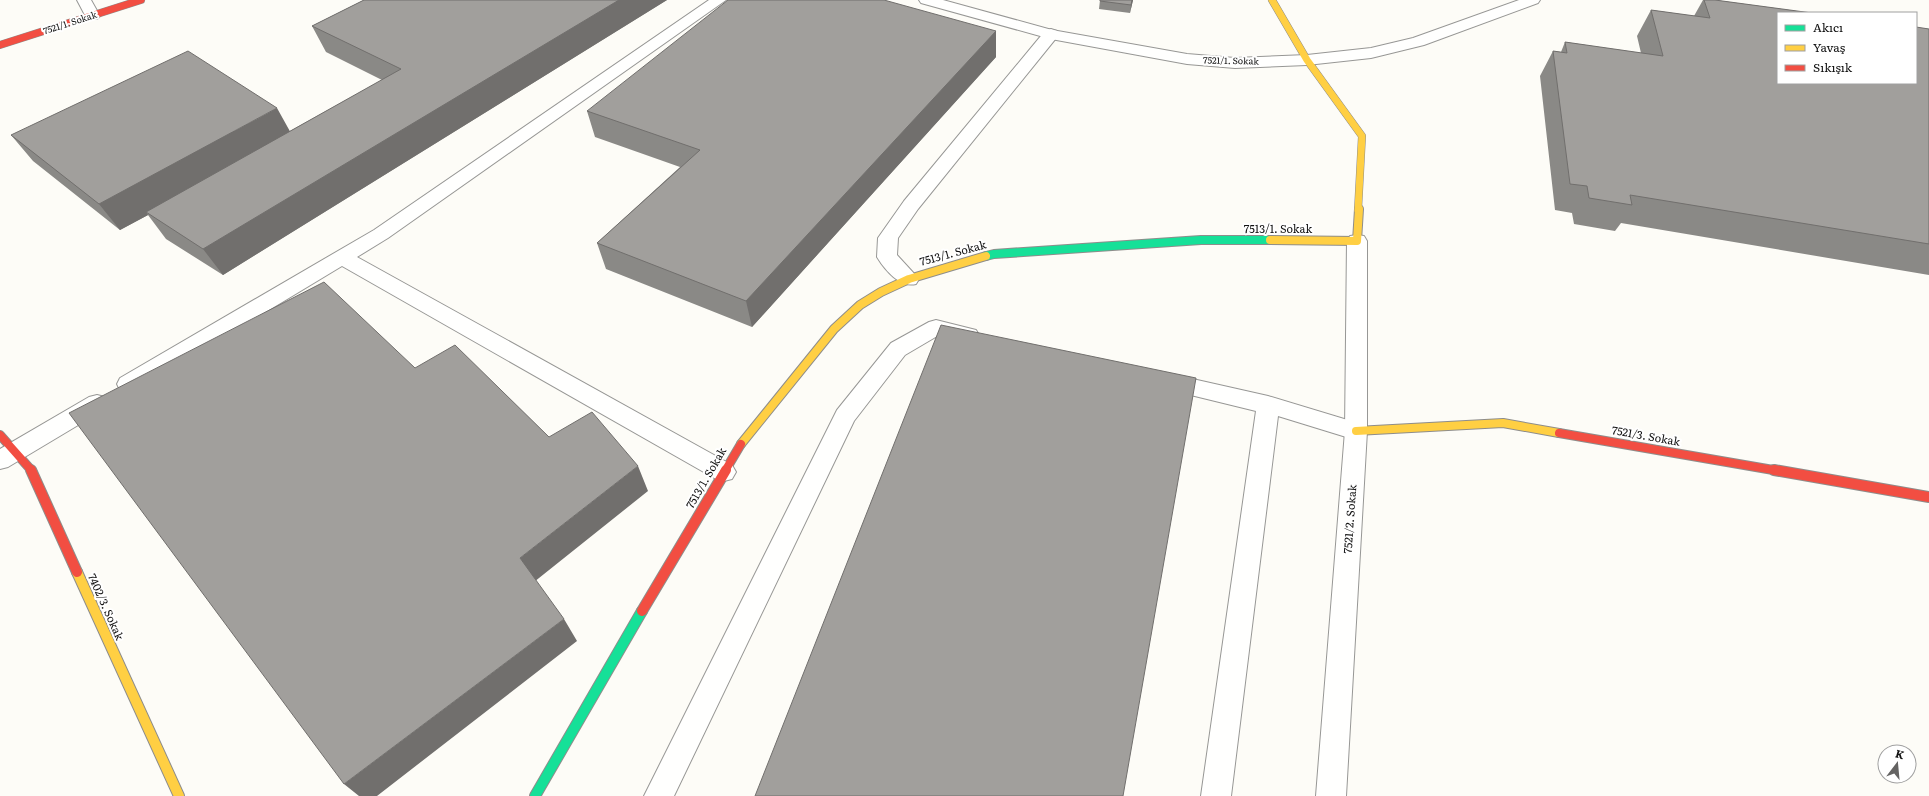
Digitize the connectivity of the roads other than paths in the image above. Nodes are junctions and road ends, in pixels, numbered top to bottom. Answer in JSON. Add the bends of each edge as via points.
{"nodes":[{"id":1,"x":84,"y":0,"type":"edge"},
{"id":2,"x":141,"y":0,"type":"edge"},
{"id":3,"x":719,"y":0,"type":"edge"},
{"id":4,"x":926,"y":0,"type":"edge"},
{"id":5,"x":1272,"y":0,"type":"edge"},
{"id":6,"x":1533,"y":0,"type":"edge"},
{"id":7,"x":92,"y":16,"type":"junction"},
{"id":8,"x":1051,"y":34,"type":"junction"},
{"id":9,"x":0,"y":45,"type":"edge"},
{"id":10,"x":1307,"y":60,"type":"junction"},
{"id":11,"x":1357,"y":241,"type":"junction"},
{"id":12,"x":342,"y":257,"type":"junction"},
{"id":13,"x":909,"y":279,"type":"junction"},
{"id":14,"x":990,"y":340,"type":"edge"},
{"id":15,"x":1145,"y":376,"type":"edge"},
{"id":16,"x":1268,"y":405,"type":"junction"},
{"id":17,"x":1356,"y":431,"type":"junction"},
{"id":18,"x":0,"y":435,"type":"edge"},
{"id":19,"x":7,"y":456,"type":"edge"},
{"id":20,"x":724,"y":472,"type":"junction"},
{"id":21,"x":1929,"y":497,"type":"edge"},
{"id":22,"x":179,"y":796,"type":"edge"},
{"id":23,"x":535,"y":796,"type":"edge"},
{"id":24,"x":659,"y":796,"type":"edge"},
{"id":25,"x":1216,"y":796,"type":"edge"},
{"id":26,"x":1331,"y":796,"type":"edge"}],
"edges":[{"from":1,"to":7,"type":"street"},
{"from":2,"to":7,"type":"street","name":"7521/1. Sokak"},
{"from":3,"to":12,"type":"street","via":[[381,234]]},
{"from":4,"to":8,"type":"street","name":"7521/1. Sokak"},
{"from":5,"to":10,"type":"street"},
{"from":6,"to":10,"type":"street","name":"7521/1. Sokak","via":[[1418,42],[1371,53]]},
{"from":7,"to":9,"type":"street","name":"7521/1. Sokak"},
{"from":8,"to":10,"type":"street","name":"7521/1. Sokak","via":[[1187,59],[1235,63]]},
{"from":8,"to":13,"type":"street","via":[[916,199],[888,238],[887,257]]},
{"from":10,"to":11,"type":"street","via":[[1362,136]]},
{"from":11,"to":13,"type":"street","name":"7513/1. Sokak","via":[[1201,240],[994,254],[935,269]]},
{"from":11,"to":17,"type":"street","name":"7521/2. Sokak"},
{"from":12,"to":19,"type":"street"},
{"from":12,"to":20,"type":"street"},
{"from":13,"to":20,"type":"street","name":"7513/1. Sokak","via":[[865,301],[841,322],[776,398]]},
{"from":14,"to":24,"type":"street","via":[[936,328],[898,349],[845,416]]},
{"from":15,"to":16,"type":"street"},
{"from":16,"to":17,"type":"street"},
{"from":16,"to":25,"type":"street"},
{"from":17,"to":21,"type":"street","name":"7521/3. Sokak","via":[[1503,423]]},
{"from":17,"to":26,"type":"street","name":"7521/2. Sokak"},
{"from":18,"to":19,"type":"street","name":"7402/3. Sokak"},
{"from":19,"to":22,"type":"street","name":"7402/3. Sokak","via":[[31,470]]},
{"from":20,"to":23,"type":"street","name":"7513/1. Sokak"}]}
